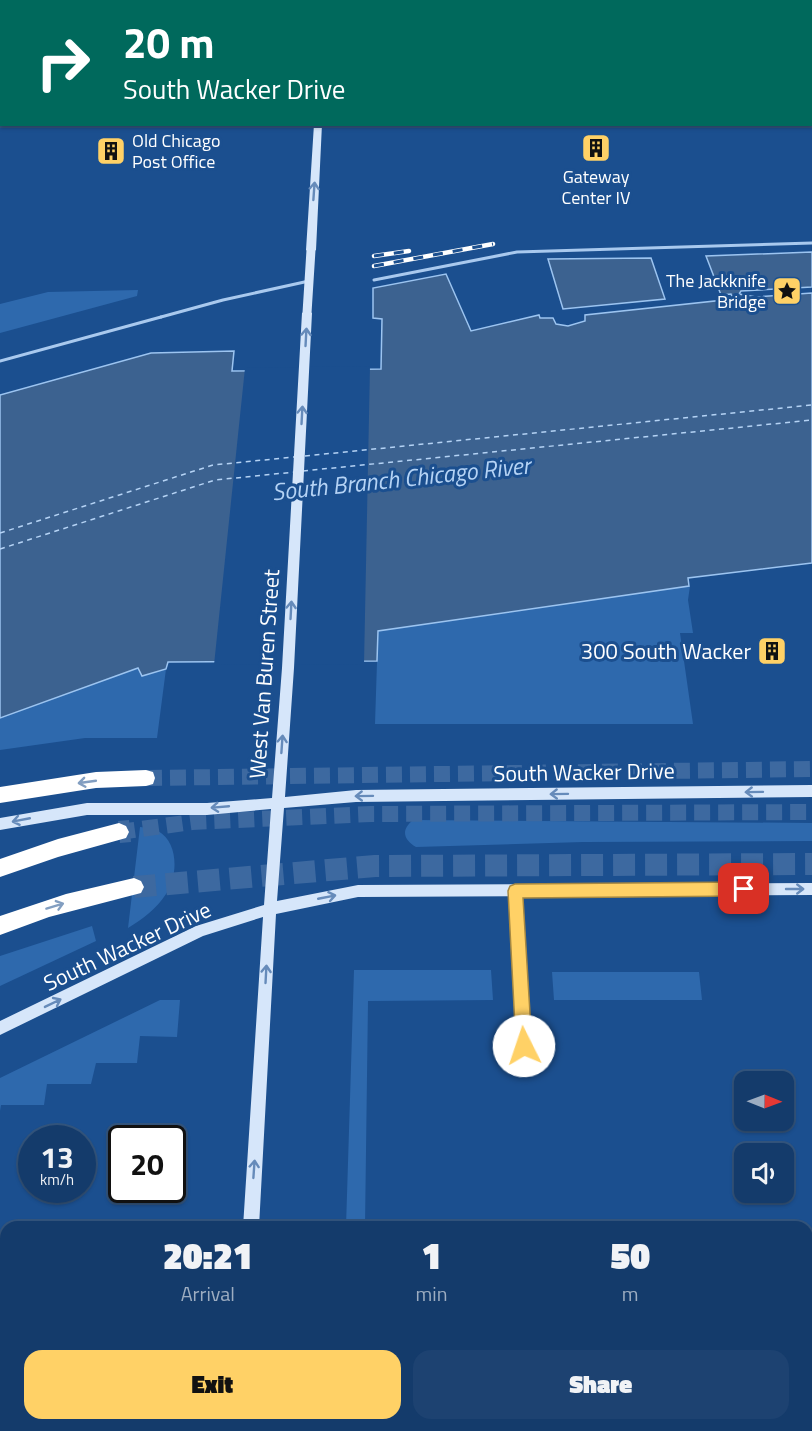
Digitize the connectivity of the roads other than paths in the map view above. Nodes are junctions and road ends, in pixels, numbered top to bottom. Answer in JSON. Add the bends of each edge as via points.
{"nodes":[{"id":1,"x":318,"y":126,"type":"edge"},
{"id":2,"x":812,"y":243,"type":"edge"},
{"id":3,"x":374,"y":280,"type":"dead end"},
{"id":4,"x":309,"y":281,"type":"junction"},
{"id":5,"x":0,"y":361,"type":"edge"},
{"id":6,"x":146,"y":778,"type":"tunnel mouth"},
{"id":7,"x":812,"y":791,"type":"edge"},
{"id":8,"x":0,"y":795,"type":"edge"},
{"id":9,"x":278,"y":803,"type":"junction"},
{"id":10,"x":0,"y":824,"type":"edge"},
{"id":11,"x":119,"y":832,"type":"tunnel mouth"},
{"id":12,"x":0,"y":868,"type":"edge"},
{"id":13,"x":134,"y":887,"type":"tunnel mouth"},
{"id":14,"x":812,"y":889,"type":"edge"},
{"id":15,"x":515,"y":891,"type":"junction"},
{"id":16,"x":270,"y":909,"type":"junction"},
{"id":17,"x":0,"y":926,"type":"edge"},
{"id":18,"x":0,"y":1028,"type":"edge"},
{"id":19,"x":524,"y":1046,"type":"dead end"},
{"id":20,"x":251,"y":1221,"type":"edge"}],
"edges":[{"from":4,"to":1,"type":"main road","name":"West Van Buren Street","one_way":true,"bridge":true},
{"from":2,"to":3,"type":"lane","via":[[517,252]]},
{"from":4,"to":5,"type":"lane","bridge":true,"via":[[223,300]]},
{"from":9,"to":4,"type":"main road","name":"West Van Buren Street","one_way":true,"bridge":true},
{"from":6,"to":8,"type":"highway","one_way":true,"via":[[96,780]]},
{"from":7,"to":9,"type":"main road","name":"South Wacker Drive","one_way":true,"via":[[356,796]]},
{"from":9,"to":10,"type":"main road","name":"South Wacker Drive","one_way":true,"via":[[87,809]]},
{"from":9,"to":16,"type":"main road","name":"West Van Buren Street"},
{"from":11,"to":12,"type":"highway"},
{"from":17,"to":13,"type":"highway","one_way":true,"via":[[83,897]]},
{"from":15,"to":14,"type":"main road","name":"South Wacker Drive","one_way":true},
{"from":16,"to":15,"type":"main road","name":"South Wacker Drive","one_way":true,"via":[[358,891]]},
{"from":15,"to":19,"type":"lane"},
{"from":18,"to":16,"type":"main road","name":"South Wacker Drive","one_way":true,"via":[[201,930]]},
{"from":20,"to":16,"type":"main road","name":"West Van Buren Street","one_way":true}]}
